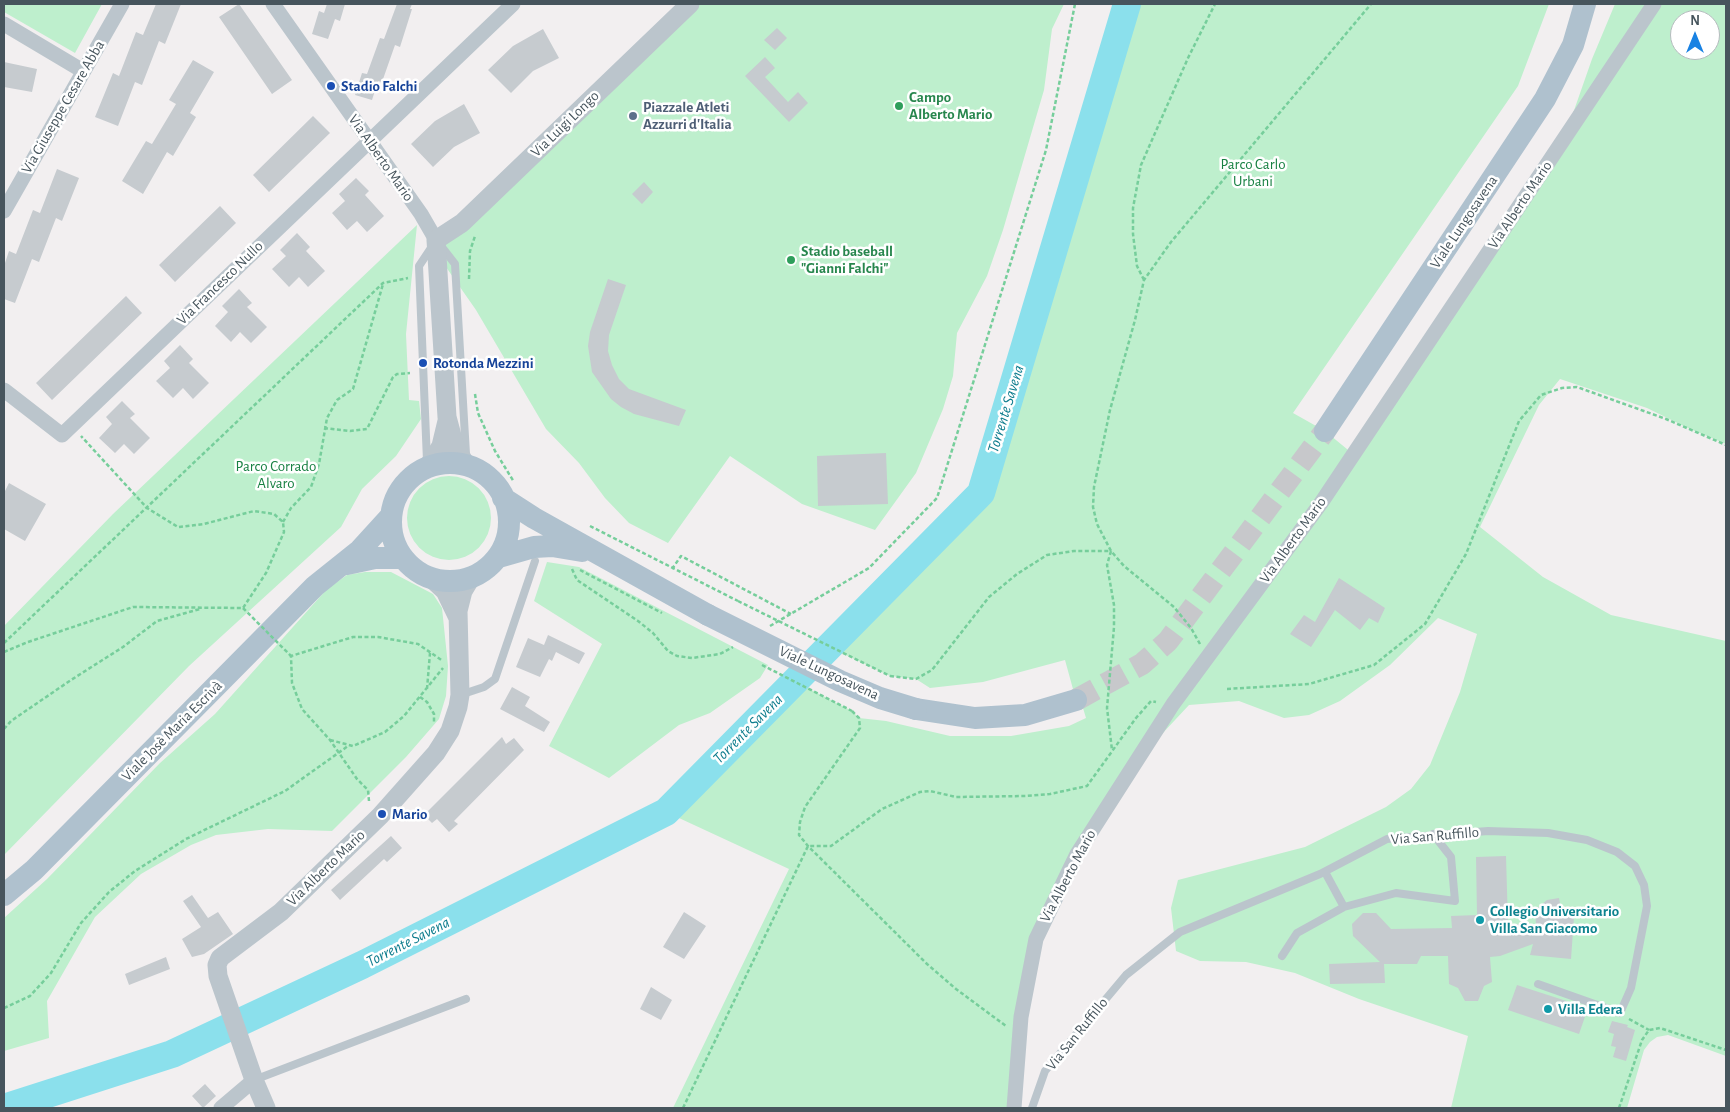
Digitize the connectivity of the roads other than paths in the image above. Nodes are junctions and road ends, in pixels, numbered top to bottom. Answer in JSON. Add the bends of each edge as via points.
{"nodes":[{"id":1,"x":122,"y":4,"type":"edge"},
{"id":2,"x":273,"y":4,"type":"edge"},
{"id":3,"x":513,"y":4,"type":"edge"},
{"id":4,"x":690,"y":4,"type":"edge"},
{"id":5,"x":1585,"y":4,"type":"edge"},
{"id":6,"x":1654,"y":4,"type":"edge"},
{"id":7,"x":4,"y":24,"type":"edge"},
{"id":8,"x":83,"y":71,"type":"junction"},
{"id":9,"x":368,"y":140,"type":"junction"},
{"id":10,"x":4,"y":210,"type":"edge"},
{"id":11,"x":436,"y":240,"type":"junction"},
{"id":12,"x":4,"y":390,"type":"edge"},
{"id":13,"x":447,"y":417,"type":"junction"},
{"id":14,"x":1325,"y":431,"type":"tunnel mouth"},
{"id":15,"x":467,"y":466,"type":"junction"},
{"id":16,"x":427,"y":468,"type":"junction"},
{"id":17,"x":510,"y":493,"type":"junction"},
{"id":18,"x":392,"y":516,"type":"junction"},
{"id":19,"x":499,"y":556,"type":"junction"},
{"id":20,"x":600,"y":556,"type":"junction"},
{"id":21,"x":404,"y":558,"type":"junction"},
{"id":22,"x":535,"y":562,"type":"dead end"},
{"id":23,"x":339,"y":567,"type":"junction"},
{"id":24,"x":472,"y":576,"type":"junction"},
{"id":25,"x":430,"y":578,"type":"junction"},
{"id":26,"x":458,"y":619,"type":"junction"},
{"id":27,"x":460,"y":695,"type":"junction"},
{"id":28,"x":1076,"y":700,"type":"tunnel mouth"},
{"id":29,"x":1432,"y":834,"type":"junction"},
{"id":30,"x":1325,"y":872,"type":"junction"},
{"id":31,"x":4,"y":896,"type":"edge"},
{"id":32,"x":1344,"y":907,"type":"junction"},
{"id":33,"x":1282,"y":956,"type":"dead end"},
{"id":34,"x":1538,"y":984,"type":"dead end"},
{"id":35,"x":466,"y":999,"type":"dead end"},
{"id":36,"x":254,"y":1080,"type":"junction"},
{"id":37,"x":220,"y":1108,"type":"edge"},
{"id":38,"x":266,"y":1108,"type":"edge"},
{"id":39,"x":1014,"y":1108,"type":"edge"},
{"id":40,"x":1032,"y":1108,"type":"edge"}],
"edges":[{"from":1,"to":8,"type":"street","name":"Via Giuseppe Cesare Abba"},
{"from":2,"to":9,"type":"street","name":"Via Alberto Mario"},
{"from":3,"to":9,"type":"street","name":"Via Francesco Nullo"},
{"from":4,"to":11,"type":"street","name":"Via Luigi Longo","via":[[462,223]]},
{"from":5,"to":14,"type":"main road","name":"Viale Lungosavena","via":[[1573,44],[1545,99]]},
{"from":6,"to":39,"type":"street","name":"Via Alberto Mario","via":[[1320,503],[1173,704],[1100,816],[1058,891],[1036,939],[1021,1017]]},
{"from":7,"to":8,"type":"street"},
{"from":8,"to":10,"type":"street","name":"Via Giuseppe Cesare Abba"},
{"from":9,"to":11,"type":"street","name":"Via Alberto Mario"},
{"from":9,"to":12,"type":"street","name":"Via Francesco Nullo","via":[[62,435]]},
{"from":11,"to":13,"type":"street","name":"Via Alberto Mario"},
{"from":11,"to":15,"type":"lane","name":"Via Alberto Mario","via":[[455,264]]},
{"from":11,"to":16,"type":"lane","via":[[419,266]]},
{"from":13,"to":15,"type":"street","name":"Via Alberto Mario","via":[[455,447]]},
{"from":13,"to":16,"type":"street","name":"Via Alberto Mario","via":[[441,446]]},
{"from":15,"to":16,"type":"main road","via":[[440,464]]},
{"from":15,"to":17,"type":"main road"},
{"from":16,"to":18,"type":"main road","via":[[402,487]]},
{"from":17,"to":19,"type":"main road","via":[[509,526]]},
{"from":17,"to":20,"type":"main road","name":"Viale Lungosavena","via":[[534,518]]},
{"from":18,"to":21,"type":"main road","via":[[396,546]]},
{"from":18,"to":23,"type":"main road","name":"Viale Josè Maria Escrivà","via":[[374,537]]},
{"from":19,"to":20,"type":"main road","name":"Viale Lungosavena","via":[[524,548],[552,546],[574,548]]},
{"from":19,"to":24,"type":"main road","via":[[483,571]]},
{"from":20,"to":28,"type":"main road","name":"Viale Lungosavena","bridge":true,"via":[[840,681],[916,709],[976,718],[1025,715]]},
{"from":21,"to":23,"type":"main road","name":"Viale Josè Maria Escrivà","via":[[375,558]]},
{"from":21,"to":25,"type":"main road"},
{"from":22,"to":27,"type":"lane","via":[[495,679],[484,687]]},
{"from":23,"to":31,"type":"main road","name":"Viale Josè Maria Escrivà","via":[[316,586],[34,870]]},
{"from":24,"to":25,"type":"main road","via":[[458,580]]},
{"from":24,"to":26,"type":"street","name":"Via Alberto Mario","via":[[460,601]]},
{"from":25,"to":26,"type":"street","name":"Via Alberto Mario","via":[[445,591]]},
{"from":26,"to":27,"type":"street","name":"Via Alberto Mario"},
{"from":27,"to":36,"type":"street","name":"Via Alberto Mario","via":[[450,731],[418,775],[280,912],[220,958],[218,976]]},
{"from":29,"to":30,"type":"lane","name":"Via San Ruffillo","via":[[1387,839]]},
{"from":29,"to":32,"type":"lane","via":[[1451,857],[1455,901],[1396,892]]},
{"from":29,"to":34,"type":"lane","name":"Via San Ruffillo","via":[[1488,831],[1548,833],[1587,840],[1617,852],[1634,866],[1644,885],[1647,906],[1631,988],[1620,1013]]},
{"from":30,"to":32,"type":"lane"},
{"from":30,"to":40,"type":"lane","name":"Via San Ruffillo","via":[[1180,932],[1126,975],[1045,1071]]},
{"from":32,"to":33,"type":"lane","via":[[1297,933]]},
{"from":35,"to":36,"type":"lane"},
{"from":36,"to":37,"type":"street"},
{"from":36,"to":38,"type":"street"}]}
